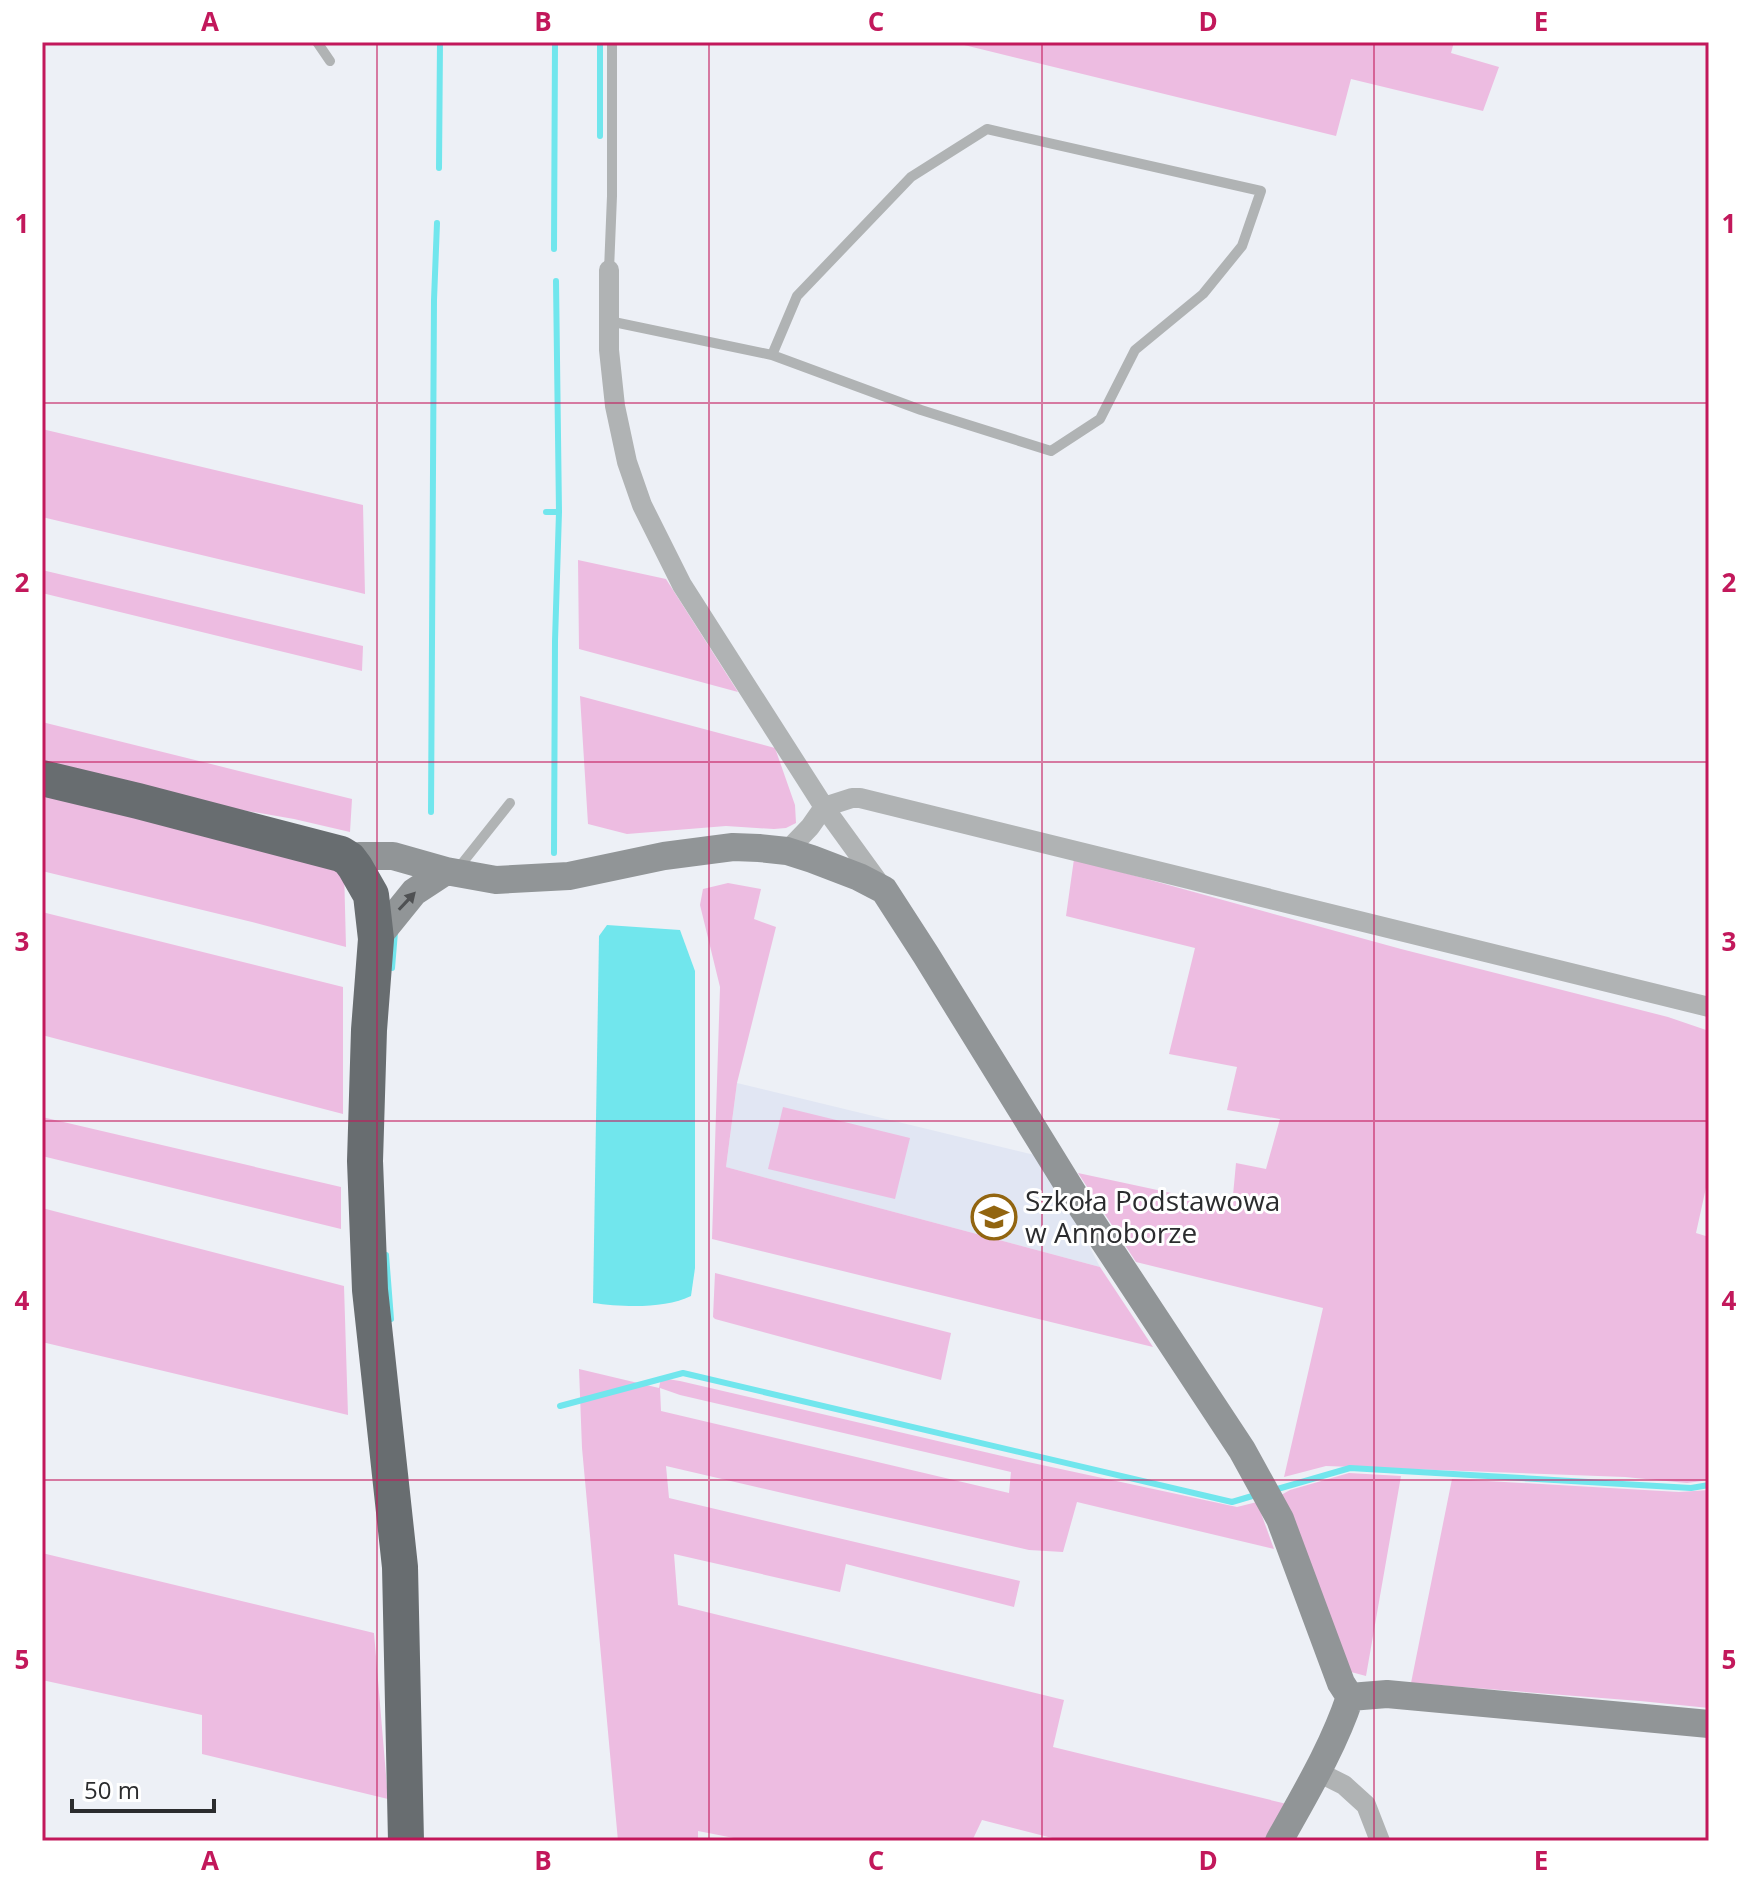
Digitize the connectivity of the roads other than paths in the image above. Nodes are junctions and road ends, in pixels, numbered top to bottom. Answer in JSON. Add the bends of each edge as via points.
{"nodes":[{"id":1,"x":317,"y":42,"type":"edge"},
{"id":2,"x":612,"y":42,"type":"edge"},
{"id":3,"x":330,"y":61,"type":"dead end"},
{"id":4,"x":609,"y":270,"type":"joint"},
{"id":5,"x":609,"y":321,"type":"junction"},
{"id":6,"x":772,"y":355,"type":"junction"},
{"id":7,"x":42,"y":778,"type":"edge"},
{"id":8,"x":510,"y":803,"type":"dead end"},
{"id":9,"x":824,"y":807,"type":"junction"},
{"id":10,"x":787,"y":851,"type":"junction"},
{"id":11,"x":349,"y":859,"type":"junction"},
{"id":12,"x":450,"y":872,"type":"junction"},
{"id":13,"x":884,"y":890,"type":"junction"},
{"id":14,"x":376,"y":939,"type":"junction"},
{"id":15,"x":1709,"y":1007,"type":"edge"},
{"id":16,"x":1350,"y":1697,"type":"junction"},
{"id":17,"x":1709,"y":1724,"type":"edge"},
{"id":18,"x":1318,"y":1772,"type":"junction"},
{"id":19,"x":406,"y":1841,"type":"edge"},
{"id":20,"x":1279,"y":1841,"type":"edge"},
{"id":21,"x":1380,"y":1841,"type":"edge"}],
"edges":[{"from":1,"to":3,"type":"lane"},
{"from":2,"to":4,"type":"lane"},
{"from":4,"to":5,"type":"street"},
{"from":5,"to":6,"type":"lane"},
{"from":5,"to":9,"type":"street","via":[[615,406],[642,505],[682,585]]},
{"from":6,"to":6,"type":"lane","via":[[1051,451],[1100,419],[1135,350],[1203,294],[1233,258],[1261,191],[987,129],[911,177],[797,296]]},
{"from":7,"to":11,"type":"highway"},
{"from":8,"to":12,"type":"lane"},
{"from":9,"to":10,"type":"street"},
{"from":9,"to":13,"type":"street"},
{"from":9,"to":15,"type":"street","via":[[852,798],[887,803]]},
{"from":10,"to":12,"type":"street","via":[[705,850],[555,878],[496,880]]},
{"from":10,"to":13,"type":"street"},
{"from":11,"to":12,"type":"street","via":[[393,856]]},
{"from":11,"to":14,"type":"highway","via":[[371,895]]},
{"from":14,"to":12,"type":"street","one_way":true,"via":[[414,892]]},
{"from":13,"to":16,"type":"street","via":[[1081,1206],[1242,1450],[1280,1519]]},
{"from":14,"to":19,"type":"highway","via":[[365,1161],[370,1290],[400,1567]]},
{"from":16,"to":17,"type":"street","via":[[1387,1694]]},
{"from":16,"to":18,"type":"street"},
{"from":18,"to":20,"type":"street"},
{"from":18,"to":21,"type":"street","via":[[1344,1785],[1366,1805]]}]}
